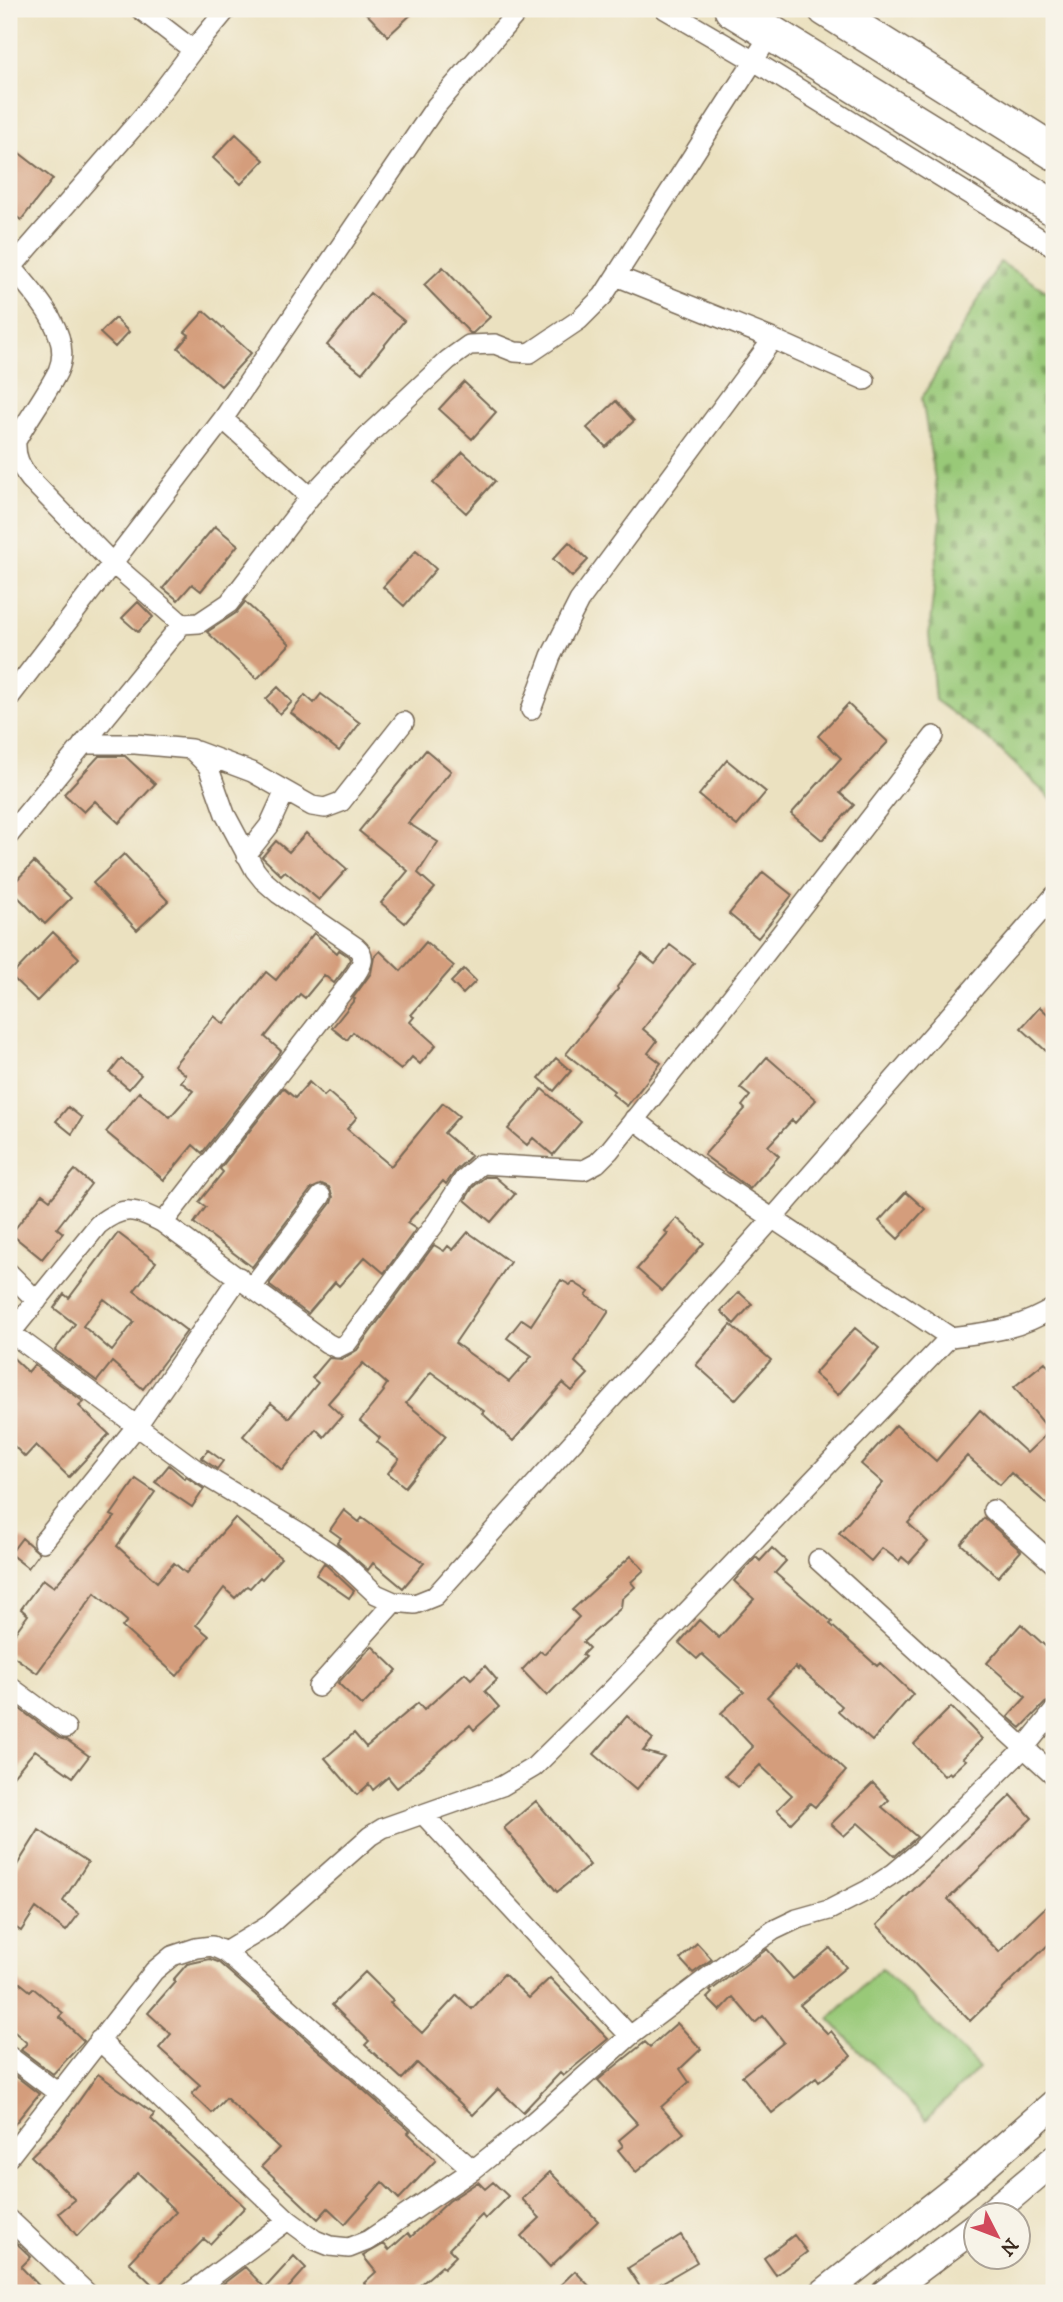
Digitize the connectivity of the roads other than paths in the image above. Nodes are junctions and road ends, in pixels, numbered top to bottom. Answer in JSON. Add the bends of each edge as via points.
{"nodes":[{"id":1,"x":140,"y":9,"type":"edge"},
{"id":2,"x":227,"y":9,"type":"edge"},
{"id":3,"x":520,"y":9,"type":"edge"},
{"id":4,"x":666,"y":9,"type":"edge"},
{"id":5,"x":732,"y":9,"type":"edge"},
{"id":6,"x":826,"y":9,"type":"edge"},
{"id":7,"x":763,"y":47,"type":"junction"},
{"id":8,"x":193,"y":50,"type":"junction"},
{"id":9,"x":1054,"y":152,"type":"edge"},
{"id":10,"x":1054,"y":208,"type":"edge"},
{"id":11,"x":1054,"y":247,"type":"edge"},
{"id":12,"x":10,"y":266,"type":"edge"},
{"id":13,"x":617,"y":276,"type":"junction"},
{"id":14,"x":772,"y":339,"type":"junction"},
{"id":15,"x":865,"y":380,"type":"dead end"},
{"id":16,"x":223,"y":419,"type":"junction"},
{"id":17,"x":310,"y":497,"type":"junction"},
{"id":18,"x":111,"y":562,"type":"junction"},
{"id":19,"x":182,"y":624,"type":"junction"},
{"id":20,"x":9,"y":698,"type":"edge"},
{"id":21,"x":531,"y":710,"type":"dead end"},
{"id":22,"x":404,"y":722,"type":"dead end"},
{"id":23,"x":934,"y":736,"type":"dead end"},
{"id":24,"x":83,"y":744,"type":"junction"},
{"id":25,"x":191,"y":750,"type":"junction"},
{"id":26,"x":285,"y":791,"type":"junction"},
{"id":27,"x":9,"y":835,"type":"edge"},
{"id":28,"x":246,"y":855,"type":"junction"},
{"id":29,"x":1054,"y":896,"type":"edge"},
{"id":30,"x":634,"y":1119,"type":"junction"},
{"id":31,"x":321,"y":1196,"type":"dead end"},
{"id":32,"x":772,"y":1218,"type":"junction"},
{"id":33,"x":163,"y":1223,"type":"junction"},
{"id":34,"x":9,"y":1273,"type":"edge"},
{"id":35,"x":246,"y":1282,"type":"junction"},
{"id":36,"x":37,"y":1301,"type":"junction"},
{"id":37,"x":1054,"y":1308,"type":"edge"},
{"id":38,"x":10,"y":1334,"type":"edge"},
{"id":39,"x":950,"y":1337,"type":"junction"},
{"id":40,"x":136,"y":1427,"type":"junction"},
{"id":41,"x":993,"y":1510,"type":"dead end"},
{"id":42,"x":43,"y":1542,"type":"dead end"},
{"id":43,"x":818,"y":1560,"type":"dead end"},
{"id":44,"x":1054,"y":1564,"type":"edge"},
{"id":45,"x":394,"y":1602,"type":"junction"},
{"id":46,"x":9,"y":1686,"type":"edge"},
{"id":47,"x":318,"y":1687,"type":"dead end"},
{"id":48,"x":1054,"y":1712,"type":"edge"},
{"id":49,"x":65,"y":1728,"type":"dead end"},
{"id":50,"x":1024,"y":1748,"type":"junction"},
{"id":51,"x":1054,"y":1775,"type":"edge"},
{"id":52,"x":423,"y":1814,"type":"junction"},
{"id":53,"x":225,"y":1952,"type":"junction"},
{"id":54,"x":630,"y":2036,"type":"junction"},
{"id":55,"x":99,"y":2040,"type":"junction"},
{"id":56,"x":9,"y":2056,"type":"edge"},
{"id":57,"x":58,"y":2093,"type":"junction"},
{"id":58,"x":1054,"y":2104,"type":"edge"},
{"id":59,"x":9,"y":2157,"type":"edge"},
{"id":60,"x":1054,"y":2160,"type":"edge"},
{"id":61,"x":473,"y":2171,"type":"junction"},
{"id":62,"x":1006,"y":2200,"type":"edge"},
{"id":63,"x":9,"y":2218,"type":"edge"},
{"id":64,"x":288,"y":2220,"type":"junction"},
{"id":65,"x":962,"y":2236,"type":"edge"},
{"id":66,"x":87,"y":2293,"type":"edge"},
{"id":67,"x":190,"y":2293,"type":"edge"},
{"id":68,"x":824,"y":2293,"type":"edge"},
{"id":69,"x":886,"y":2293,"type":"edge"}],
"edges":[{"from":1,"to":8,"type":"street"},
{"from":2,"to":8,"type":"street"},
{"from":3,"to":16,"type":"street","via":[[436,106]]},
{"from":4,"to":7,"type":"street"},
{"from":5,"to":7,"type":"highway"},
{"from":6,"to":9,"type":"highway"},
{"from":7,"to":10,"type":"highway"},
{"from":7,"to":11,"type":"street"},
{"from":7,"to":13,"type":"street"},
{"from":8,"to":12,"type":"street","via":[[144,115]]},
{"from":12,"to":18,"type":"street","via":[[57,326],[62,344],[58,370],[16,441],[19,465]]},
{"from":13,"to":14,"type":"street"},
{"from":13,"to":17,"type":"street","via":[[579,320],[530,353],[495,344],[469,345],[448,360]]},
{"from":14,"to":15,"type":"street"},
{"from":14,"to":21,"type":"street","via":[[579,601]]},
{"from":16,"to":17,"type":"street"},
{"from":16,"to":18,"type":"street"},
{"from":17,"to":19,"type":"street","via":[[229,603],[199,623]]},
{"from":18,"to":19,"type":"street"},
{"from":18,"to":20,"type":"street"},
{"from":19,"to":24,"type":"street"},
{"from":22,"to":26,"type":"street","via":[[341,802],[325,808],[312,806]]},
{"from":23,"to":30,"type":"street"},
{"from":24,"to":25,"type":"street"},
{"from":24,"to":27,"type":"street"},
{"from":25,"to":26,"type":"street","via":[[252,772]]},
{"from":25,"to":28,"type":"street","via":[[208,766]]},
{"from":26,"to":28,"type":"street","via":[[269,826]]},
{"from":28,"to":33,"type":"street","via":[[279,894],[361,951],[362,965]]},
{"from":29,"to":32,"type":"street"},
{"from":30,"to":32,"type":"street"},
{"from":30,"to":35,"type":"street","via":[[597,1163],[584,1170],[481,1164],[464,1179],[347,1343],[337,1348]]},
{"from":31,"to":35,"type":"street"},
{"from":32,"to":39,"type":"street"},
{"from":32,"to":45,"type":"street","via":[[435,1596],[415,1604]]},
{"from":33,"to":35,"type":"street"},
{"from":33,"to":36,"type":"street","via":[[134,1210],[113,1213],[98,1225]]},
{"from":34,"to":36,"type":"street"},
{"from":35,"to":40,"type":"street"},
{"from":36,"to":38,"type":"street"},
{"from":37,"to":39,"type":"street","via":[[1030,1322]]},
{"from":38,"to":40,"type":"street"},
{"from":39,"to":52,"type":"street","via":[[534,1767],[502,1786]]},
{"from":40,"to":42,"type":"street"},
{"from":40,"to":45,"type":"street","via":[[339,1559],[376,1594]]},
{"from":41,"to":44,"type":"street"},
{"from":43,"to":50,"type":"street"},
{"from":45,"to":47,"type":"street"},
{"from":46,"to":49,"type":"street"},
{"from":48,"to":50,"type":"street"},
{"from":50,"to":51,"type":"street"},
{"from":50,"to":54,"type":"street","via":[[894,1873],[830,1910],[774,1930]]},
{"from":52,"to":53,"type":"street","via":[[370,1836],[268,1926]]},
{"from":52,"to":54,"type":"street"},
{"from":53,"to":55,"type":"street","via":[[212,1946],[172,1956],[154,1971]]},
{"from":53,"to":61,"type":"street"},
{"from":54,"to":61,"type":"street"},
{"from":55,"to":57,"type":"street"},
{"from":55,"to":64,"type":"street"},
{"from":56,"to":57,"type":"street"},
{"from":57,"to":59,"type":"street"},
{"from":58,"to":68,"type":"main road","via":[[966,2181]]},
{"from":60,"to":62,"type":"main road"},
{"from":61,"to":64,"type":"street","via":[[369,2240],[349,2248],[315,2240]]},
{"from":63,"to":66,"type":"street"},
{"from":64,"to":67,"type":"street"},
{"from":65,"to":69,"type":"main road"}]}
